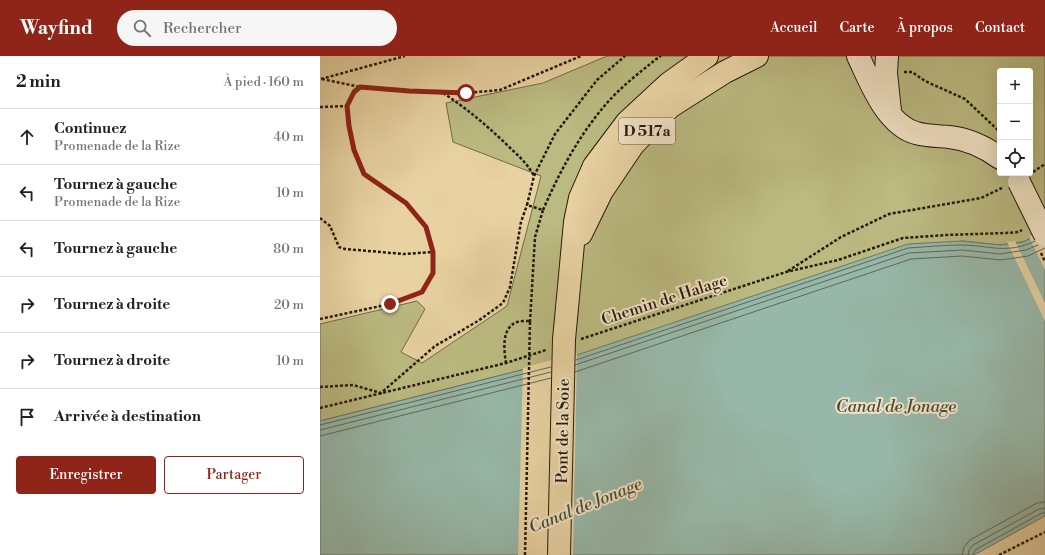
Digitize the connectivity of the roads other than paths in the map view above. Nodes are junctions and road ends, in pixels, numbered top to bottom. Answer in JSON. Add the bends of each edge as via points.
{"nodes":[{"id":1,"x":707,"y":56,"type":"edge"},
{"id":2,"x":757,"y":56,"type":"edge"},
{"id":3,"x":858,"y":56,"type":"edge"},
{"id":4,"x":887,"y":65,"type":"edge"},
{"id":5,"x":890,"y":114,"type":"junction"},
{"id":6,"x":997,"y":156,"type":"edge"},
{"id":7,"x":1017,"y":178,"type":"edge"},
{"id":8,"x":1045,"y":235,"type":"edge"},
{"id":9,"x":574,"y":243,"type":"junction"},
{"id":10,"x":559,"y":555,"type":"edge"}],
"edges":[{"from":1,"to":9,"type":"main road","number":"D 517a","via":[[668,84],[627,122],[594,166],[580,198]]},
{"from":2,"to":9,"type":"main road","number":"D 517a","via":[[725,72],[670,107],[633,145],[602,190]]},
{"from":3,"to":5,"type":"street","via":[[876,95]]},
{"from":4,"to":5,"type":"street"},
{"from":5,"to":6,"type":"street","via":[[914,133],[973,142]]},
{"from":7,"to":8,"type":"street","bridge":true},
{"from":9,"to":10,"type":"main road","name":"Pont de la Soie","number":"D 517a","bridge":true,"via":[[564,339]]}]}
